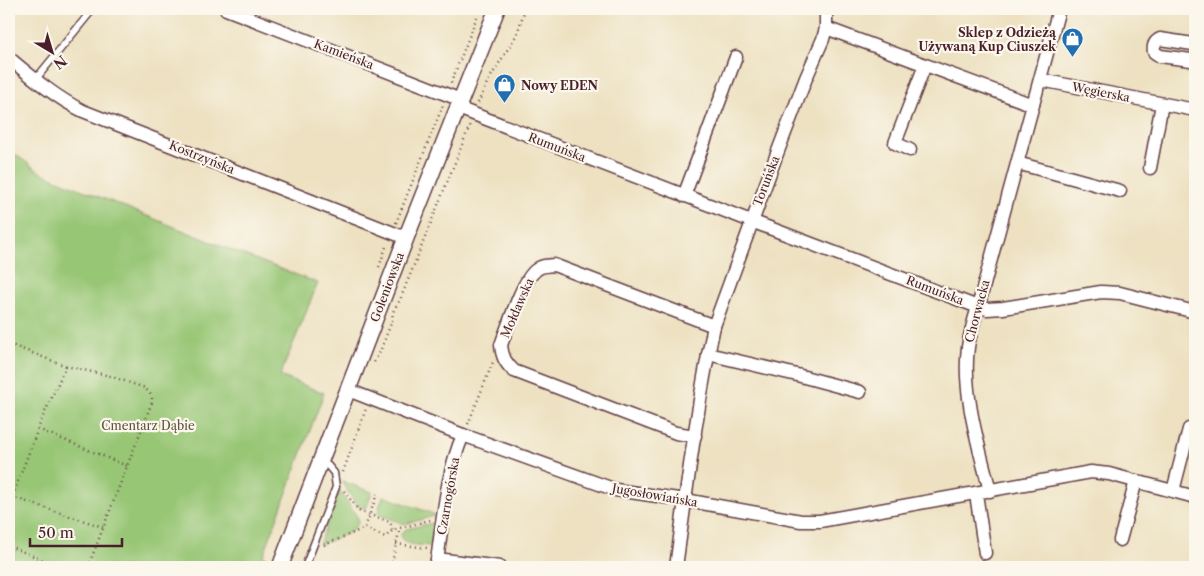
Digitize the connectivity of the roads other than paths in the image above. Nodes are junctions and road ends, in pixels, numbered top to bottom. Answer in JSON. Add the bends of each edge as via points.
{"nodes":[{"id":1,"x":93,"y":9,"type":"edge"},
{"id":2,"x":226,"y":9,"type":"edge"},
{"id":3,"x":497,"y":9,"type":"edge"},
{"id":4,"x":826,"y":9,"type":"edge"},
{"id":5,"x":1059,"y":9,"type":"edge"},
{"id":6,"x":826,"y":28,"type":"junction"},
{"id":7,"x":1195,"y":45,"type":"edge"},
{"id":8,"x":736,"y":57,"type":"dead end"},
{"id":9,"x":9,"y":58,"type":"edge"},
{"id":10,"x":1195,"y":58,"type":"edge"},
{"id":11,"x":925,"y":65,"type":"junction"},
{"id":12,"x":35,"y":80,"type":"junction"},
{"id":13,"x":1041,"y":80,"type":"junction"},
{"id":14,"x":460,"y":104,"type":"junction"},
{"id":15,"x":1162,"y":104,"type":"junction"},
{"id":16,"x":1033,"y":105,"type":"junction"},
{"id":17,"x":1195,"y":110,"type":"edge"},
{"id":18,"x":910,"y":150,"type":"dead end"},
{"id":19,"x":1018,"y":163,"type":"junction"},
{"id":20,"x":1150,"y":168,"type":"dead end"},
{"id":21,"x":1120,"y":191,"type":"dead end"},
{"id":22,"x":684,"y":196,"type":"junction"},
{"id":23,"x":751,"y":221,"type":"junction"},
{"id":24,"x":406,"y":238,"type":"junction"},
{"id":25,"x":978,"y":307,"type":"junction"},
{"id":26,"x":1195,"y":312,"type":"edge"},
{"id":27,"x":714,"y":326,"type":"junction"},
{"id":28,"x":708,"y":354,"type":"junction"},
{"id":29,"x":348,"y":390,"type":"junction"},
{"id":30,"x":860,"y":392,"type":"dead end"},
{"id":31,"x":1189,"y":429,"type":"dead end"},
{"id":32,"x":463,"y":435,"type":"junction"},
{"id":33,"x":695,"y":436,"type":"junction"},
{"id":34,"x":322,"y":459,"type":"junction"},
{"id":35,"x":1136,"y":481,"type":"junction"},
{"id":36,"x":990,"y":491,"type":"junction"},
{"id":37,"x":1172,"y":491,"type":"junction"},
{"id":38,"x":976,"y":494,"type":"junction"},
{"id":39,"x":1195,"y":497,"type":"edge"},
{"id":40,"x":685,"y":500,"type":"junction"},
{"id":41,"x":1120,"y":540,"type":"dead end"},
{"id":42,"x":986,"y":553,"type":"dead end"},
{"id":43,"x":434,"y":558,"type":"edge"},
{"id":44,"x":280,"y":567,"type":"edge"},
{"id":45,"x":305,"y":567,"type":"edge"},
{"id":46,"x":500,"y":567,"type":"edge"},
{"id":47,"x":676,"y":567,"type":"edge"}],
"edges":[{"from":1,"to":12,"type":"lane"},
{"from":2,"to":14,"type":"street","name":"Kamieńska"},
{"from":3,"to":14,"type":"street","name":"Goleniowska"},
{"from":4,"to":6,"type":"street","name":"Toruńska"},
{"from":5,"to":13,"type":"street","name":"Chorwacka"},
{"from":6,"to":11,"type":"street"},
{"from":6,"to":23,"type":"street","name":"Toruńska"},
{"from":7,"to":10,"type":"street","via":[[1160,40],[1153,48],[1160,56]]},
{"from":8,"to":22,"type":"street"},
{"from":9,"to":12,"type":"street","name":"Kostrzyńska"},
{"from":11,"to":16,"type":"street"},
{"from":11,"to":18,"type":"street","via":[[896,143]]},
{"from":12,"to":24,"type":"street","name":"Kostrzyńska","via":[[83,111]]},
{"from":13,"to":15,"type":"street","name":"Węgierska"},
{"from":13,"to":16,"type":"street","name":"Chorwacka"},
{"from":14,"to":22,"type":"street","name":"Rumuńska","via":[[474,114]]},
{"from":14,"to":24,"type":"street","name":"Goleniowska"},
{"from":15,"to":17,"type":"street","name":"Węgierska"},
{"from":15,"to":20,"type":"street"},
{"from":16,"to":19,"type":"street","name":"Chorwacka"},
{"from":19,"to":21,"type":"street"},
{"from":19,"to":25,"type":"street","name":"Chorwacka"},
{"from":22,"to":23,"type":"street","name":"Rumuńska"},
{"from":23,"to":25,"type":"street","name":"Rumuńska"},
{"from":23,"to":27,"type":"street","name":"Toruńska"},
{"from":24,"to":29,"type":"street","name":"Goleniowska"},
{"from":25,"to":26,"type":"street","name":"Rumuńska","via":[[1003,308],[1101,292],[1120,293]]},
{"from":25,"to":36,"type":"street","name":"Chorwacka","via":[[968,348],[967,385]]},
{"from":27,"to":28,"type":"street","name":"Toruńska"},
{"from":27,"to":33,"type":"street","name":"Mołdawska","via":[[554,265],[542,266],[526,280],[501,345],[506,364],[514,371],[676,433]]},
{"from":28,"to":30,"type":"street"},
{"from":28,"to":33,"type":"street","name":"Toruńska"},
{"from":29,"to":32,"type":"street","name":"Jugosłowiańska"},
{"from":29,"to":34,"type":"street","name":"Goleniowska"},
{"from":31,"to":37,"type":"street"},
{"from":32,"to":40,"type":"street","name":"Jugosłowiańska","via":[[616,490]]},
{"from":32,"to":43,"type":"street","name":"Czarnogórska","via":[[451,469]]},
{"from":33,"to":40,"type":"street","name":"Toruńska"},
{"from":34,"to":44,"type":"street","name":"Goleniowska"},
{"from":34,"to":45,"type":"lane","via":[[334,473],[337,486]]},
{"from":35,"to":36,"type":"street","name":"Jugosłowiańska","via":[[1091,472]]},
{"from":35,"to":37,"type":"street","name":"Jugosłowiańska"},
{"from":35,"to":41,"type":"street"},
{"from":36,"to":38,"type":"street","name":"Jugosłowiańska"},
{"from":37,"to":39,"type":"street","name":"Jugosłowiańska"},
{"from":38,"to":40,"type":"street","name":"Jugosłowiańska","via":[[820,521]]},
{"from":38,"to":42,"type":"street"},
{"from":40,"to":47,"type":"street","name":"Toruńska"},
{"from":43,"to":46,"type":"street"}]}
